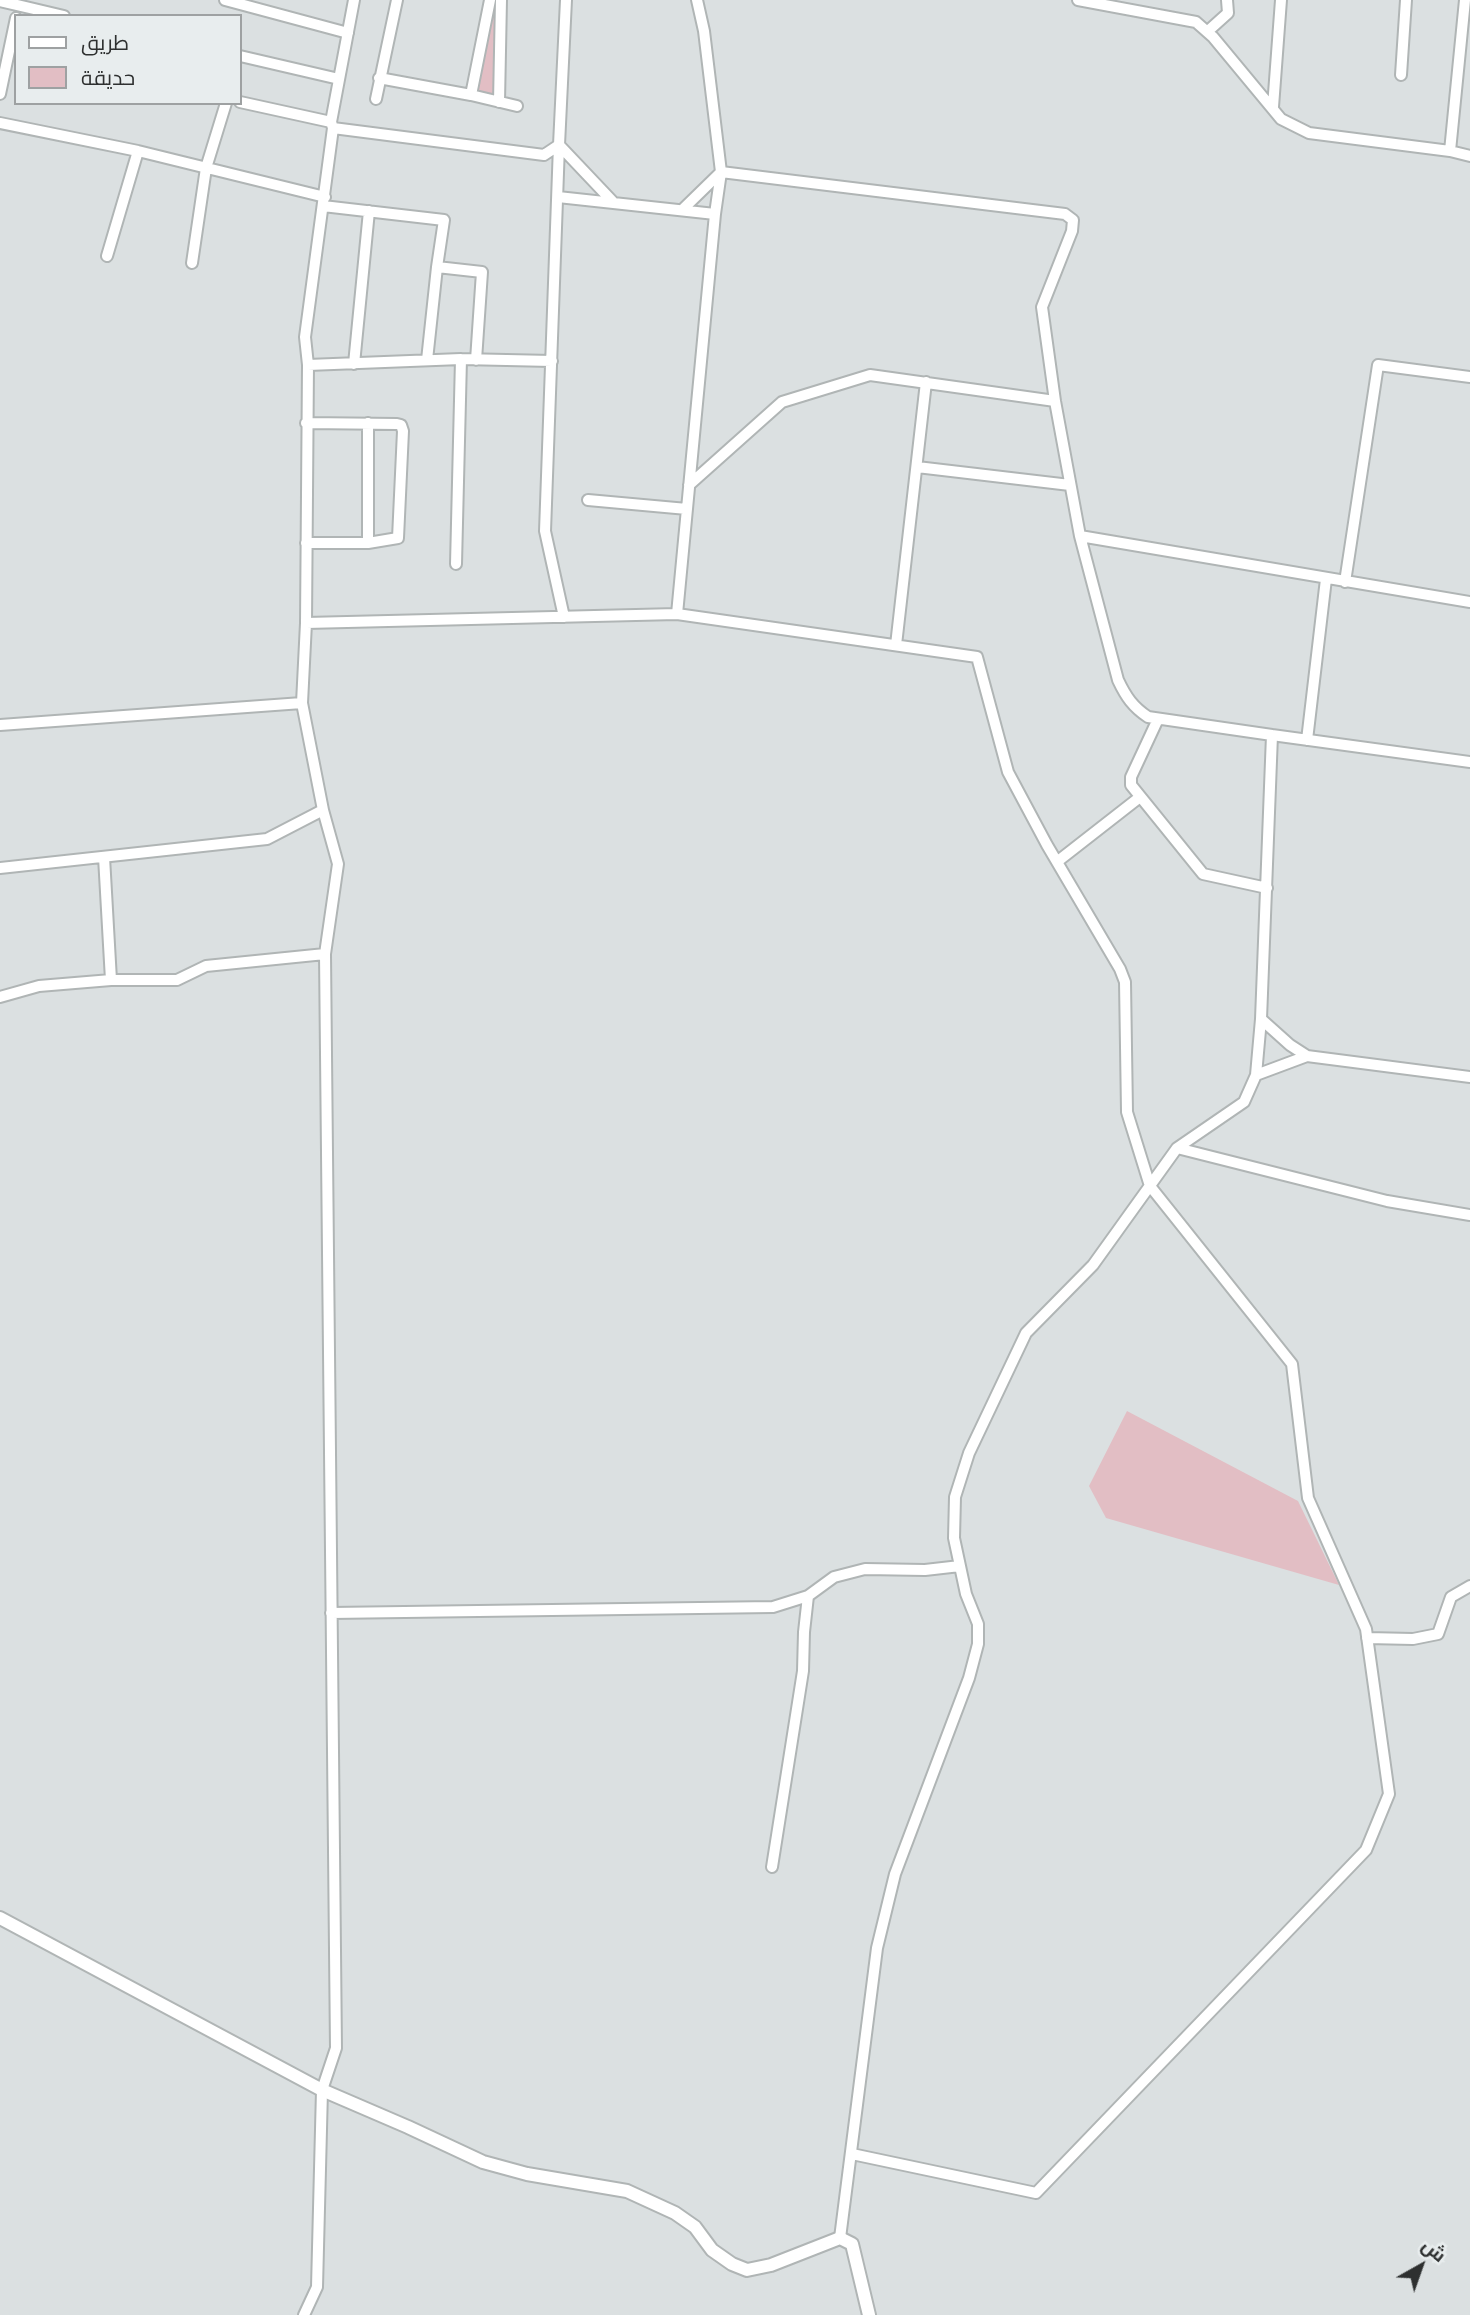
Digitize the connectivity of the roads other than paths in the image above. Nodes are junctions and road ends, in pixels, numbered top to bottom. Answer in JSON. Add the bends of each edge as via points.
{"nodes":[{"id":1,"x":225,"y":0,"type":"edge"},
{"id":2,"x":354,"y":0,"type":"edge"},
{"id":3,"x":397,"y":0,"type":"edge"},
{"id":4,"x":490,"y":0,"type":"edge"},
{"id":5,"x":501,"y":0,"type":"edge"},
{"id":6,"x":566,"y":0,"type":"edge"},
{"id":7,"x":698,"y":0,"type":"edge"},
{"id":8,"x":1078,"y":0,"type":"edge"},
{"id":9,"x":1227,"y":0,"type":"edge"},
{"id":10,"x":1281,"y":0,"type":"edge"},
{"id":11,"x":1406,"y":0,"type":"edge"},
{"id":12,"x":1465,"y":0,"type":"edge"},
{"id":13,"x":0,"y":1,"type":"edge"},
{"id":14,"x":17,"y":13,"type":"edge"},
{"id":15,"x":14,"y":26,"type":"edge"},
{"id":16,"x":1209,"y":31,"type":"junction"},
{"id":17,"x":348,"y":33,"type":"junction"},
{"id":18,"x":8,"y":52,"type":"edge"},
{"id":19,"x":242,"y":56,"type":"edge"},
{"id":20,"x":1401,"y":75,"type":"dead end"},
{"id":21,"x":379,"y":78,"type":"junction"},
{"id":22,"x":339,"y":79,"type":"junction"},
{"id":23,"x":0,"y":93,"type":"edge"},
{"id":24,"x":471,"y":95,"type":"junction"},
{"id":25,"x":376,"y":99,"type":"dead end"},
{"id":26,"x":242,"y":102,"type":"edge"},
{"id":27,"x":499,"y":102,"type":"junction"},
{"id":28,"x":225,"y":105,"type":"edge"},
{"id":29,"x":517,"y":106,"type":"dead end"},
{"id":30,"x":1273,"y":107,"type":"junction"},
{"id":31,"x":0,"y":123,"type":"edge"},
{"id":32,"x":332,"y":125,"type":"junction"},
{"id":33,"x":559,"y":145,"type":"junction"},
{"id":34,"x":138,"y":151,"type":"junction"},
{"id":35,"x":1450,"y":151,"type":"junction"},
{"id":36,"x":1470,"y":156,"type":"edge"},
{"id":37,"x":206,"y":168,"type":"junction"},
{"id":38,"x":721,"y":172,"type":"junction"},
{"id":39,"x":558,"y":197,"type":"junction"},
{"id":40,"x":324,"y":202,"type":"junction"},
{"id":41,"x":614,"y":203,"type":"junction"},
{"id":42,"x":682,"y":210,"type":"junction"},
{"id":43,"x":369,"y":211,"type":"junction"},
{"id":44,"x":715,"y":214,"type":"junction"},
{"id":45,"x":107,"y":256,"type":"dead end"},
{"id":46,"x":192,"y":263,"type":"dead end"},
{"id":47,"x":437,"y":267,"type":"junction"},
{"id":48,"x":461,"y":359,"type":"junction"},
{"id":49,"x":427,"y":360,"type":"junction"},
{"id":50,"x":476,"y":360,"type":"junction"},
{"id":51,"x":552,"y":361,"type":"junction"},
{"id":52,"x":354,"y":364,"type":"junction"},
{"id":53,"x":308,"y":365,"type":"junction"},
{"id":54,"x":1470,"y":377,"type":"edge"},
{"id":55,"x":926,"y":382,"type":"junction"},
{"id":56,"x":1055,"y":401,"type":"junction"},
{"id":57,"x":306,"y":423,"type":"junction"},
{"id":58,"x":368,"y":423,"type":"junction"},
{"id":59,"x":917,"y":467,"type":"junction"},
{"id":60,"x":689,"y":485,"type":"junction"},
{"id":61,"x":1070,"y":485,"type":"junction"},
{"id":62,"x":588,"y":500,"type":"dead end"},
{"id":63,"x":687,"y":509,"type":"junction"},
{"id":64,"x":1080,"y":536,"type":"junction"},
{"id":65,"x":306,"y":543,"type":"junction"},
{"id":66,"x":368,"y":543,"type":"junction"},
{"id":67,"x":456,"y":564,"type":"dead end"},
{"id":68,"x":1326,"y":579,"type":"junction"},
{"id":69,"x":1345,"y":582,"type":"junction"},
{"id":70,"x":1470,"y":602,"type":"edge"},
{"id":71,"x":677,"y":614,"type":"junction"},
{"id":72,"x":564,"y":617,"type":"junction"},
{"id":73,"x":306,"y":624,"type":"junction"},
{"id":74,"x":896,"y":645,"type":"junction"},
{"id":75,"x":302,"y":703,"type":"junction"},
{"id":76,"x":1158,"y":719,"type":"junction"},
{"id":77,"x":0,"y":725,"type":"edge"},
{"id":78,"x":1272,"y":735,"type":"junction"},
{"id":79,"x":1307,"y":740,"type":"junction"},
{"id":80,"x":1470,"y":762,"type":"edge"},
{"id":81,"x":1140,"y":797,"type":"junction"},
{"id":82,"x":323,"y":810,"type":"junction"},
{"id":83,"x":104,"y":857,"type":"junction"},
{"id":84,"x":1058,"y":861,"type":"junction"},
{"id":85,"x":0,"y":867,"type":"edge"},
{"id":86,"x":1267,"y":888,"type":"junction"},
{"id":87,"x":325,"y":954,"type":"junction"},
{"id":88,"x":111,"y":980,"type":"junction"},
{"id":89,"x":0,"y":997,"type":"edge"},
{"id":90,"x":1261,"y":1019,"type":"junction"},
{"id":91,"x":1307,"y":1056,"type":"junction"},
{"id":92,"x":1256,"y":1075,"type":"junction"},
{"id":93,"x":1470,"y":1077,"type":"edge"},
{"id":94,"x":1177,"y":1148,"type":"junction"},
{"id":95,"x":1150,"y":1186,"type":"junction"},
{"id":96,"x":1470,"y":1215,"type":"edge"},
{"id":97,"x":960,"y":1566,"type":"junction"},
{"id":98,"x":1470,"y":1586,"type":"edge"},
{"id":99,"x":808,"y":1596,"type":"junction"},
{"id":100,"x":331,"y":1613,"type":"junction"},
{"id":101,"x":1367,"y":1638,"type":"junction"},
{"id":102,"x":772,"y":1867,"type":"dead end"},
{"id":103,"x":0,"y":1918,"type":"edge"},
{"id":104,"x":322,"y":2090,"type":"junction"},
{"id":105,"x":852,"y":2154,"type":"junction"},
{"id":106,"x":840,"y":2238,"type":"junction"},
{"id":107,"x":304,"y":2315,"type":"edge"},
{"id":108,"x":869,"y":2315,"type":"edge"}],
"edges":[{"from":1,"to":17,"type":"street"},
{"from":2,"to":17,"type":"street"},
{"from":3,"to":21,"type":"street"},
{"from":4,"to":24,"type":"street"},
{"from":5,"to":27,"type":"street"},
{"from":6,"to":33,"type":"street"},
{"from":7,"to":38,"type":"street"},
{"from":8,"to":16,"type":"street","via":[[1196,22]]},
{"from":9,"to":16,"type":"street","via":[[1228,13]]},
{"from":10,"to":30,"type":"street"},
{"from":11,"to":20,"type":"street"},
{"from":12,"to":35,"type":"street"},
{"from":13,"to":14,"type":"street"},
{"from":15,"to":18,"type":"street"},
{"from":16,"to":30,"type":"street"},
{"from":17,"to":22,"type":"street"},
{"from":18,"to":23,"type":"street"},
{"from":19,"to":22,"type":"street"},
{"from":21,"to":24,"type":"street"},
{"from":21,"to":25,"type":"street"},
{"from":22,"to":32,"type":"street"},
{"from":24,"to":27,"type":"street"},
{"from":26,"to":32,"type":"street"},
{"from":27,"to":29,"type":"street"},
{"from":28,"to":37,"type":"street"},
{"from":30,"to":35,"type":"street","via":[[1281,119],[1309,133]]},
{"from":31,"to":34,"type":"street"},
{"from":32,"to":33,"type":"street","via":[[544,155]]},
{"from":32,"to":40,"type":"street"},
{"from":33,"to":39,"type":"street"},
{"from":33,"to":41,"type":"street"},
{"from":34,"to":37,"type":"street"},
{"from":34,"to":45,"type":"street"},
{"from":35,"to":36,"type":"street"},
{"from":37,"to":40,"type":"street"},
{"from":37,"to":46,"type":"street"},
{"from":38,"to":42,"type":"street"},
{"from":38,"to":44,"type":"street"},
{"from":38,"to":56,"type":"street","via":[[1065,214],[1073,220],[1072,231],[1042,307]]},
{"from":39,"to":41,"type":"street"},
{"from":39,"to":51,"type":"street"},
{"from":40,"to":43,"type":"street"},
{"from":40,"to":53,"type":"street","via":[[305,337]]},
{"from":41,"to":42,"type":"street"},
{"from":42,"to":44,"type":"street"},
{"from":43,"to":47,"type":"street","via":[[444,220]]},
{"from":43,"to":52,"type":"street"},
{"from":44,"to":60,"type":"street"},
{"from":47,"to":49,"type":"street"},
{"from":47,"to":50,"type":"street","via":[[482,272]]},
{"from":48,"to":49,"type":"street"},
{"from":48,"to":50,"type":"street"},
{"from":48,"to":67,"type":"street"},
{"from":49,"to":52,"type":"street"},
{"from":50,"to":51,"type":"street"},
{"from":51,"to":72,"type":"street","via":[[545,531]]},
{"from":52,"to":53,"type":"street"},
{"from":53,"to":57,"type":"street"},
{"from":54,"to":69,"type":"street","via":[[1378,365]]},
{"from":55,"to":56,"type":"street"},
{"from":55,"to":59,"type":"street"},
{"from":55,"to":60,"type":"street","via":[[870,374],[782,402]]},
{"from":56,"to":61,"type":"street"},
{"from":57,"to":58,"type":"street"},
{"from":57,"to":65,"type":"street"},
{"from":58,"to":66,"type":"street"},
{"from":58,"to":66,"type":"street","via":[[397,424],[403,431],[398,538]]},
{"from":59,"to":61,"type":"street"},
{"from":59,"to":74,"type":"street"},
{"from":60,"to":63,"type":"street"},
{"from":61,"to":64,"type":"street"},
{"from":62,"to":63,"type":"street"},
{"from":63,"to":71,"type":"street"},
{"from":64,"to":68,"type":"street"},
{"from":64,"to":76,"type":"street","via":[[1118,680],[1136,710]]},
{"from":65,"to":66,"type":"street"},
{"from":65,"to":73,"type":"street"},
{"from":68,"to":69,"type":"street"},
{"from":68,"to":79,"type":"street"},
{"from":69,"to":70,"type":"street"},
{"from":71,"to":72,"type":"street"},
{"from":71,"to":74,"type":"street"},
{"from":72,"to":73,"type":"street"},
{"from":73,"to":75,"type":"street"},
{"from":74,"to":84,"type":"street","via":[[977,657],[1007,772]]},
{"from":75,"to":77,"type":"street"},
{"from":75,"to":82,"type":"street"},
{"from":76,"to":78,"type":"street"},
{"from":76,"to":81,"type":"street","via":[[1130,781]]},
{"from":78,"to":79,"type":"street"},
{"from":78,"to":86,"type":"street"},
{"from":79,"to":80,"type":"street"},
{"from":81,"to":84,"type":"street"},
{"from":81,"to":86,"type":"street","via":[[1203,874]]},
{"from":82,"to":83,"type":"street","via":[[267,839]]},
{"from":82,"to":87,"type":"street","via":[[338,864]]},
{"from":83,"to":85,"type":"street"},
{"from":83,"to":88,"type":"street"},
{"from":84,"to":95,"type":"street","via":[[1125,982],[1127,1112]]},
{"from":86,"to":90,"type":"street"},
{"from":87,"to":88,"type":"street","via":[[206,966],[177,980]]},
{"from":87,"to":100,"type":"street"},
{"from":88,"to":89,"type":"street","via":[[39,986]]},
{"from":90,"to":91,"type":"street"},
{"from":90,"to":92,"type":"street"},
{"from":91,"to":92,"type":"street"},
{"from":91,"to":93,"type":"street"},
{"from":92,"to":94,"type":"street","via":[[1244,1102]]},
{"from":94,"to":95,"type":"street"},
{"from":94,"to":96,"type":"street","via":[[1387,1201]]},
{"from":95,"to":97,"type":"street","via":[[1093,1265],[1026,1333],[1013,1358],[969,1453],[955,1497],[954,1538]]},
{"from":95,"to":101,"type":"street","via":[[1292,1364],[1308,1498]]},
{"from":97,"to":99,"type":"street","via":[[864,1569],[834,1577]]},
{"from":97,"to":105,"type":"street","via":[[978,1624],[978,1644],[895,1874],[877,1948]]},
{"from":98,"to":101,"type":"street","via":[[1451,1597],[1438,1634],[1413,1639]]},
{"from":99,"to":100,"type":"street","via":[[773,1606]]},
{"from":99,"to":102,"type":"street","via":[[803,1671]]},
{"from":100,"to":104,"type":"street","via":[[336,2048]]},
{"from":101,"to":105,"type":"street","via":[[1389,1794],[1366,1850],[1036,2193]]},
{"from":103,"to":104,"type":"street"},
{"from":104,"to":106,"type":"street","via":[[483,2162],[627,2191],[675,2213],[695,2227],[712,2250],[747,2270],[771,2266]]},
{"from":104,"to":107,"type":"street","via":[[317,2287]]},
{"from":105,"to":106,"type":"street"},
{"from":106,"to":108,"type":"street","via":[[852,2244]]}]}
